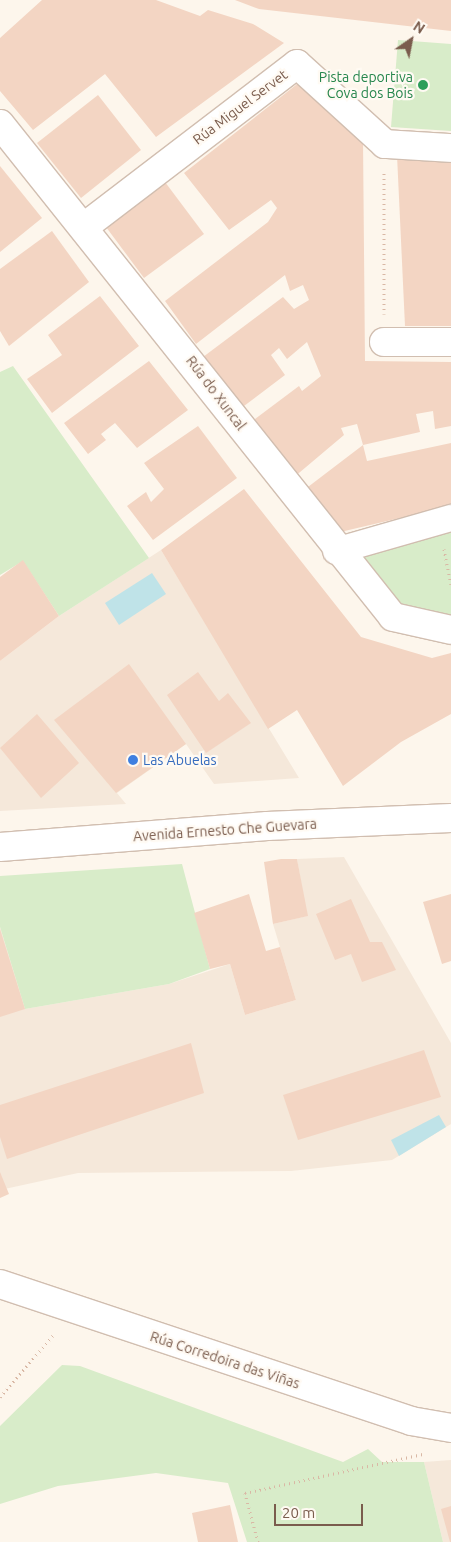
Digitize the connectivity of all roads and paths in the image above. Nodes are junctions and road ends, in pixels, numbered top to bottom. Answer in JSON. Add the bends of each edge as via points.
{"nodes":[{"id":1,"x":0,"y":124,"type":"edge"},
{"id":2,"x":451,"y":148,"type":"edge"},
{"id":3,"x":384,"y":202,"type":"dead end"},
{"id":4,"x":84,"y":226,"type":"junction"},
{"id":5,"x":384,"y":342,"type":"joint"},
{"id":6,"x":451,"y":342,"type":"edge"},
{"id":7,"x":451,"y":518,"type":"edge"},
{"id":8,"x":336,"y":551,"type":"junction"},
{"id":9,"x":451,"y":630,"type":"edge"},
{"id":10,"x":451,"y":818,"type":"edge"},
{"id":11,"x":0,"y":847,"type":"edge"},
{"id":12,"x":0,"y":1284,"type":"edge"},
{"id":13,"x":69,"y":1308,"type":"junction"},
{"id":14,"x":0,"y":1397,"type":"edge"},
{"id":15,"x":451,"y":1428,"type":"edge"},
{"id":16,"x":433,"y":1450,"type":"dead end"},
{"id":17,"x":258,"y":1542,"type":"edge"}],
"edges":[{"from":1,"to":4,"type":"street","name":"Rúa do Xuncal"},
{"from":2,"to":4,"type":"street","name":"Rúa Miguel Servet","via":[[385,144],[297,64]]},
{"from":3,"to":5,"type":"path"},
{"from":4,"to":8,"type":"street","name":"Rúa do Xuncal"},
{"from":5,"to":6,"type":"street"},
{"from":7,"to":8,"type":"street"},
{"from":8,"to":9,"type":"street","name":"Rúa do Xuncal","via":[[393,617]]},
{"from":10,"to":11,"type":"street","name":"Avenida Ernesto Che Guevara","via":[[267,826]]},
{"from":12,"to":13,"type":"street","name":"Rúa Corredoira das Viñas"},
{"from":13,"to":14,"type":"path","via":[[52,1339]]},
{"from":13,"to":15,"type":"street","name":"Rúa Corredoira das Viñas","via":[[411,1421]]},
{"from":16,"to":17,"type":"path","via":[[408,1461],[245,1493]]}]}
